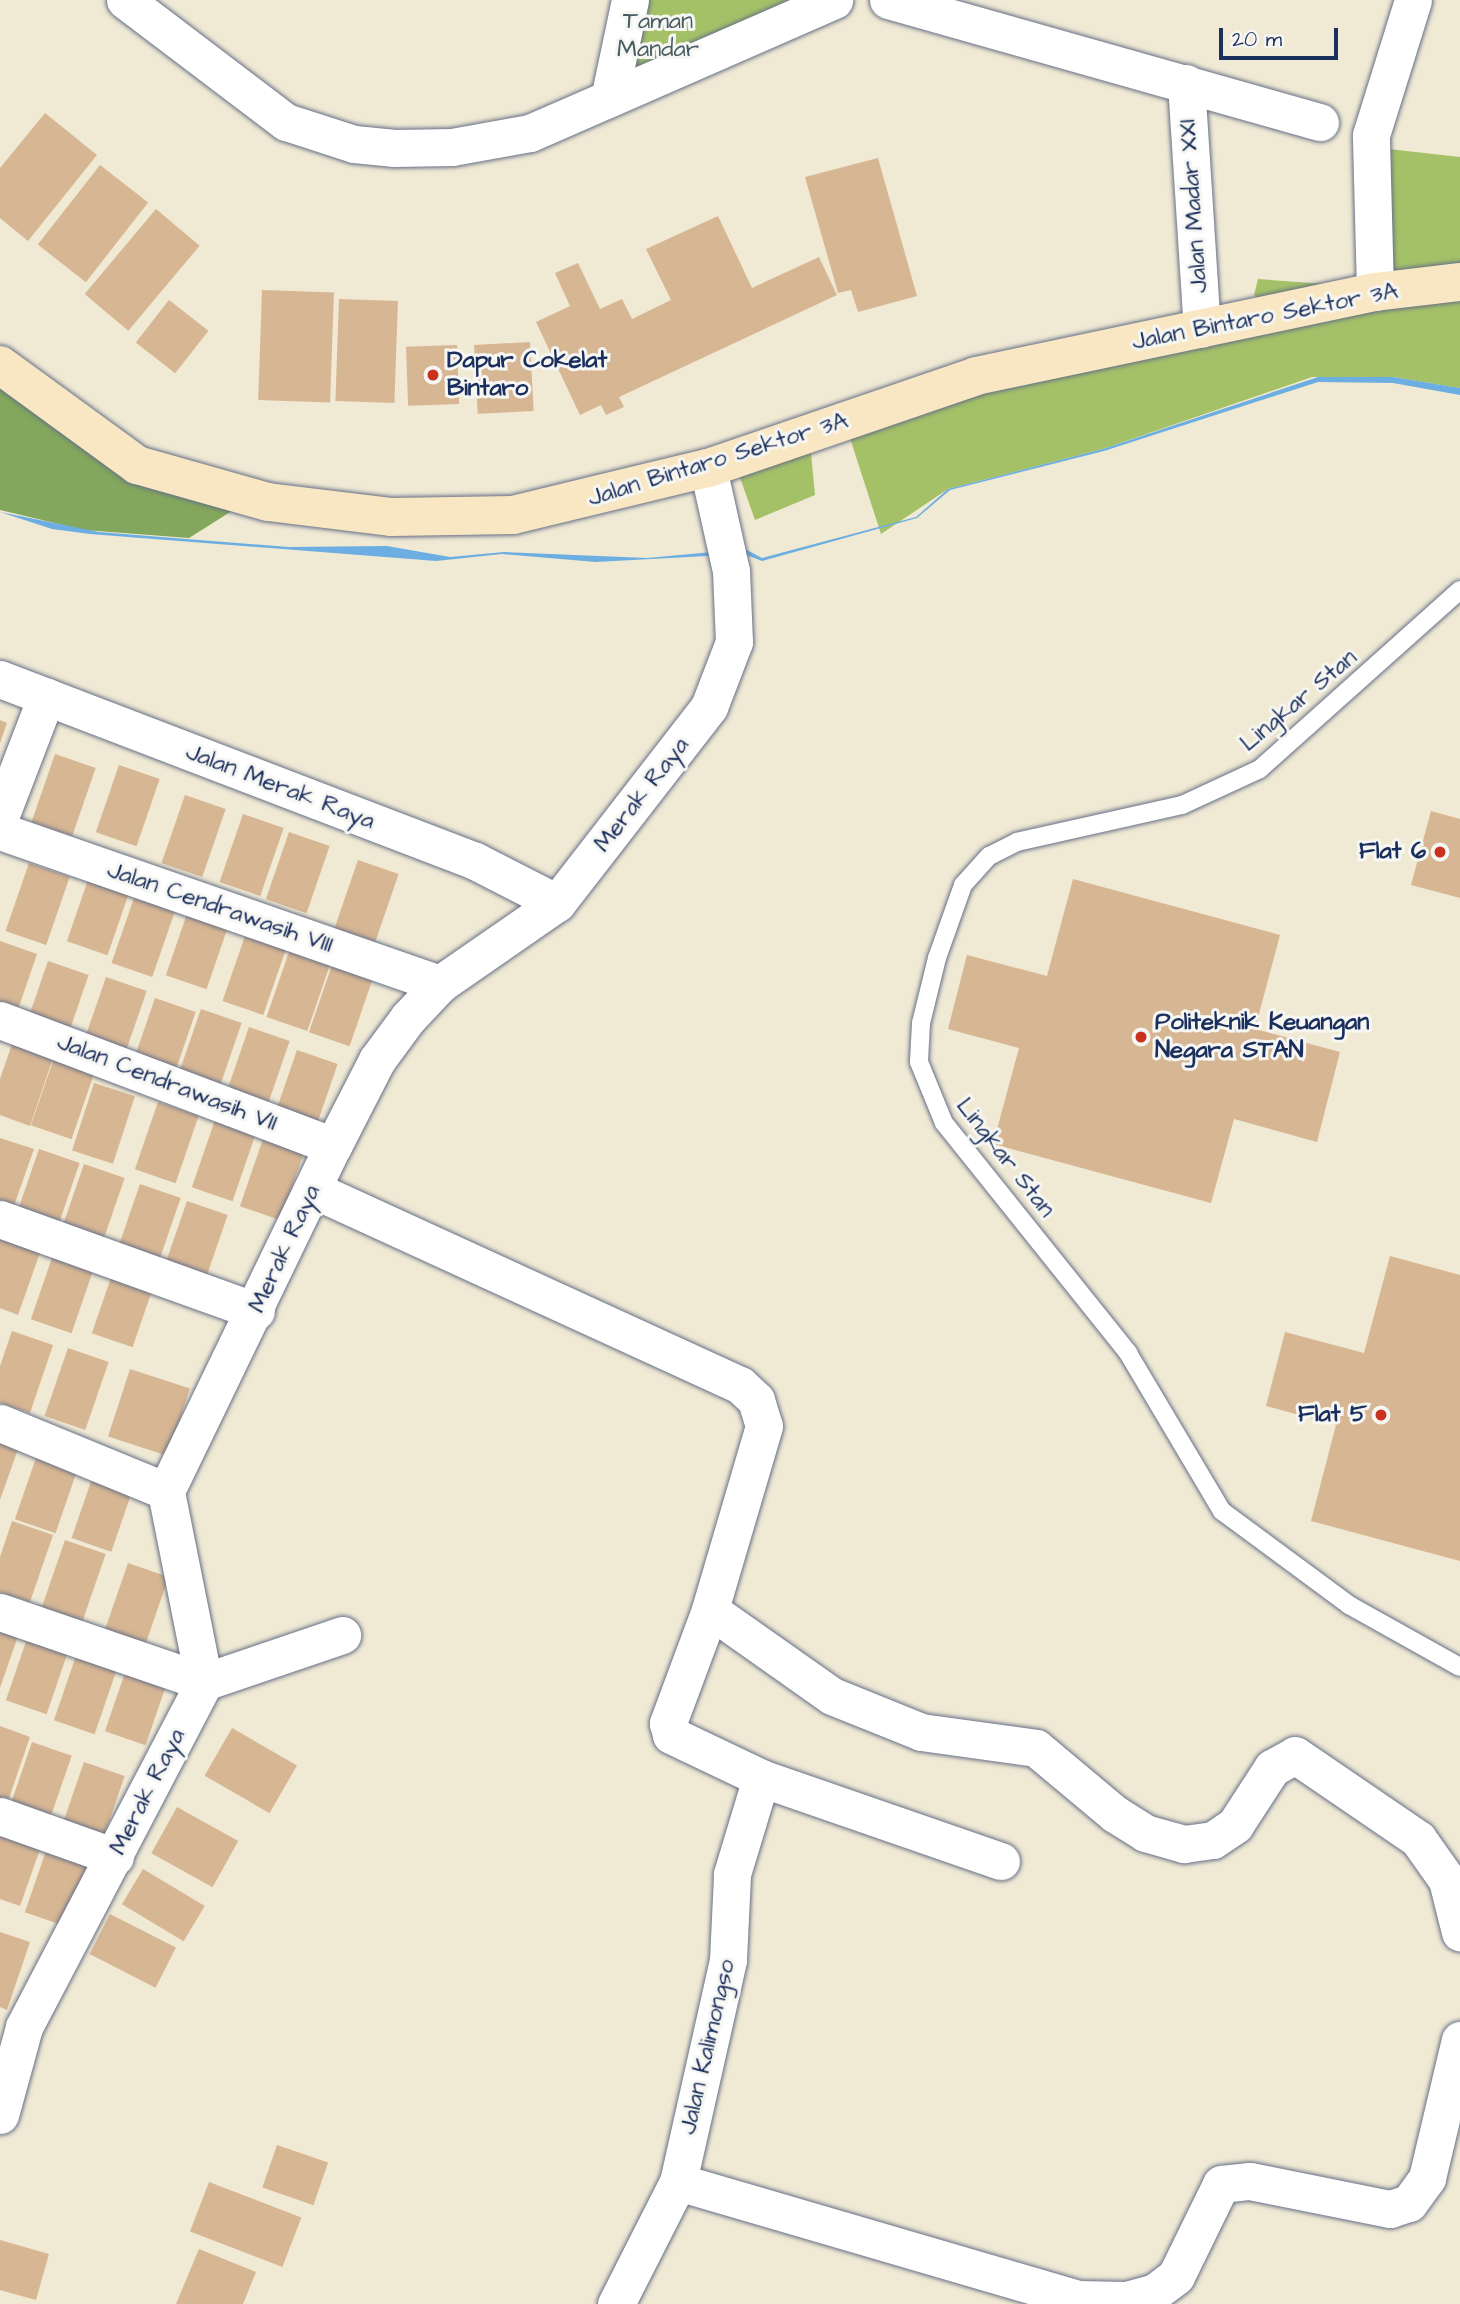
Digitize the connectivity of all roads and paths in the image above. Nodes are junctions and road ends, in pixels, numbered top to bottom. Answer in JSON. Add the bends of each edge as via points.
{"nodes":[{"id":1,"x":125,"y":0,"type":"edge"},
{"id":2,"x":630,"y":0,"type":"edge"},
{"id":3,"x":834,"y":0,"type":"edge"},
{"id":4,"x":888,"y":0,"type":"edge"},
{"id":5,"x":1413,"y":0,"type":"edge"},
{"id":6,"x":1186,"y":83,"type":"junction"},
{"id":7,"x":610,"y":94,"type":"junction"},
{"id":8,"x":1320,"y":122,"type":"dead end"},
{"id":9,"x":1460,"y":282,"type":"edge"},
{"id":10,"x":1375,"y":292,"type":"junction"},
{"id":11,"x":1202,"y":328,"type":"junction"},
{"id":12,"x":0,"y":365,"type":"edge"},
{"id":13,"x":708,"y":468,"type":"junction"},
{"id":14,"x":1460,"y":590,"type":"edge"},
{"id":15,"x":0,"y":679,"type":"edge"},
{"id":16,"x":46,"y":697,"type":"junction"},
{"id":17,"x":0,"y":817,"type":"edge"},
{"id":18,"x":0,"y":831,"type":"edge"},
{"id":19,"x":556,"y":903,"type":"junction"},
{"id":20,"x":440,"y":985,"type":"junction"},
{"id":21,"x":0,"y":1020,"type":"edge"},
{"id":22,"x":333,"y":1146,"type":"junction"},
{"id":23,"x":314,"y":1190,"type":"junction"},
{"id":24,"x":0,"y":1219,"type":"edge"},
{"id":25,"x":256,"y":1311,"type":"junction"},
{"id":26,"x":0,"y":1423,"type":"edge"},
{"id":27,"x":166,"y":1491,"type":"junction"},
{"id":28,"x":710,"y":1610,"type":"junction"},
{"id":29,"x":0,"y":1612,"type":"edge"},
{"id":30,"x":342,"y":1635,"type":"dead end"},
{"id":31,"x":1460,"y":1667,"type":"edge"},
{"id":32,"x":204,"y":1682,"type":"junction"},
{"id":33,"x":761,"y":1778,"type":"junction"},
{"id":34,"x":0,"y":1816,"type":"edge"},
{"id":35,"x":115,"y":1857,"type":"junction"},
{"id":36,"x":1001,"y":1861,"type":"dead end"},
{"id":37,"x":1460,"y":1932,"type":"edge"},
{"id":38,"x":12,"y":2023,"type":"edge"},
{"id":39,"x":1460,"y":2040,"type":"edge"},
{"id":40,"x":0,"y":2115,"type":"edge"},
{"id":41,"x":678,"y":2182,"type":"junction"},
{"id":42,"x":616,"y":2304,"type":"edge"}],
"edges":[{"from":1,"to":7,"type":"street","via":[[286,122],[354,144],[452,147],[530,133]]},
{"from":2,"to":7,"type":"street"},
{"from":3,"to":7,"type":"street"},
{"from":4,"to":6,"type":"street"},
{"from":5,"to":10,"type":"street","via":[[1371,135]]},
{"from":6,"to":8,"type":"street"},
{"from":6,"to":11,"type":"street","name":"Jalan Madar XXI"},
{"from":9,"to":10,"type":"main road","name":"Jalan Bintaro Sektor 3A"},
{"from":10,"to":11,"type":"main road","name":"Jalan Bintaro Sektor 3A"},
{"from":11,"to":13,"type":"main road","name":"Jalan Bintaro Sektor 3A","via":[[975,376]]},
{"from":12,"to":13,"type":"main road","name":"Jalan Bintaro Sektor 3A","via":[[136,465],[268,502],[392,517],[513,515]]},
{"from":13,"to":19,"type":"street","name":"Merak Raya","via":[[731,571],[734,642],[709,707]]},
{"from":14,"to":31,"type":"lane","name":"Lingkar Stan","via":[[1260,769],[1182,805],[1017,842],[989,856],[963,885],[937,958],[920,1023],[919,1062],[944,1123],[1128,1353],[1222,1511],[1349,1605]]},
{"from":15,"to":16,"type":"street","name":"Jalan Merak Raya"},
{"from":16,"to":17,"type":"street"},
{"from":16,"to":19,"type":"street","name":"Jalan Merak Raya","via":[[475,861]]},
{"from":18,"to":20,"type":"street","name":"Jalan Cendrawasih VIII"},
{"from":19,"to":20,"type":"street","name":"Merak Raya"},
{"from":20,"to":22,"type":"street","name":"Merak Raya","via":[[389,1040]]},
{"from":21,"to":22,"type":"street","name":"Jalan Cendrawasih VII"},
{"from":22,"to":23,"type":"street","name":"Merak Raya"},
{"from":23,"to":25,"type":"street","name":"Merak Raya"},
{"from":23,"to":28,"type":"street","via":[[740,1385],[756,1400],[764,1426]]},
{"from":24,"to":25,"type":"street"},
{"from":25,"to":27,"type":"street","name":"Merak Raya"},
{"from":26,"to":27,"type":"street"},
{"from":27,"to":32,"type":"street"},
{"from":28,"to":33,"type":"street","via":[[668,1723],[671,1735]]},
{"from":28,"to":37,"type":"street","via":[[832,1696],[921,1732],[1036,1748],[1115,1814],[1145,1833],[1184,1844],[1213,1840],[1235,1825],[1272,1768],[1295,1755],[1419,1839],[1447,1880]]},
{"from":29,"to":32,"type":"street"},
{"from":30,"to":32,"type":"street"},
{"from":32,"to":35,"type":"street","name":"Merak Raya"},
{"from":33,"to":36,"type":"street"},
{"from":33,"to":41,"type":"street","name":"Jalan Kalimongso","via":[[732,1874],[729,1960]]},
{"from":34,"to":35,"type":"street"},
{"from":35,"to":38,"type":"street","name":"Merak Raya"},
{"from":38,"to":40,"type":"street","name":"Merak Raya"},
{"from":39,"to":41,"type":"street","via":[[1427,2178],[1409,2203],[1390,2209],[1250,2181],[1221,2183],[1176,2276],[1155,2292],[1126,2300],[1079,2299]]},
{"from":41,"to":42,"type":"street","name":"Jalan Kalimongso"}]}
